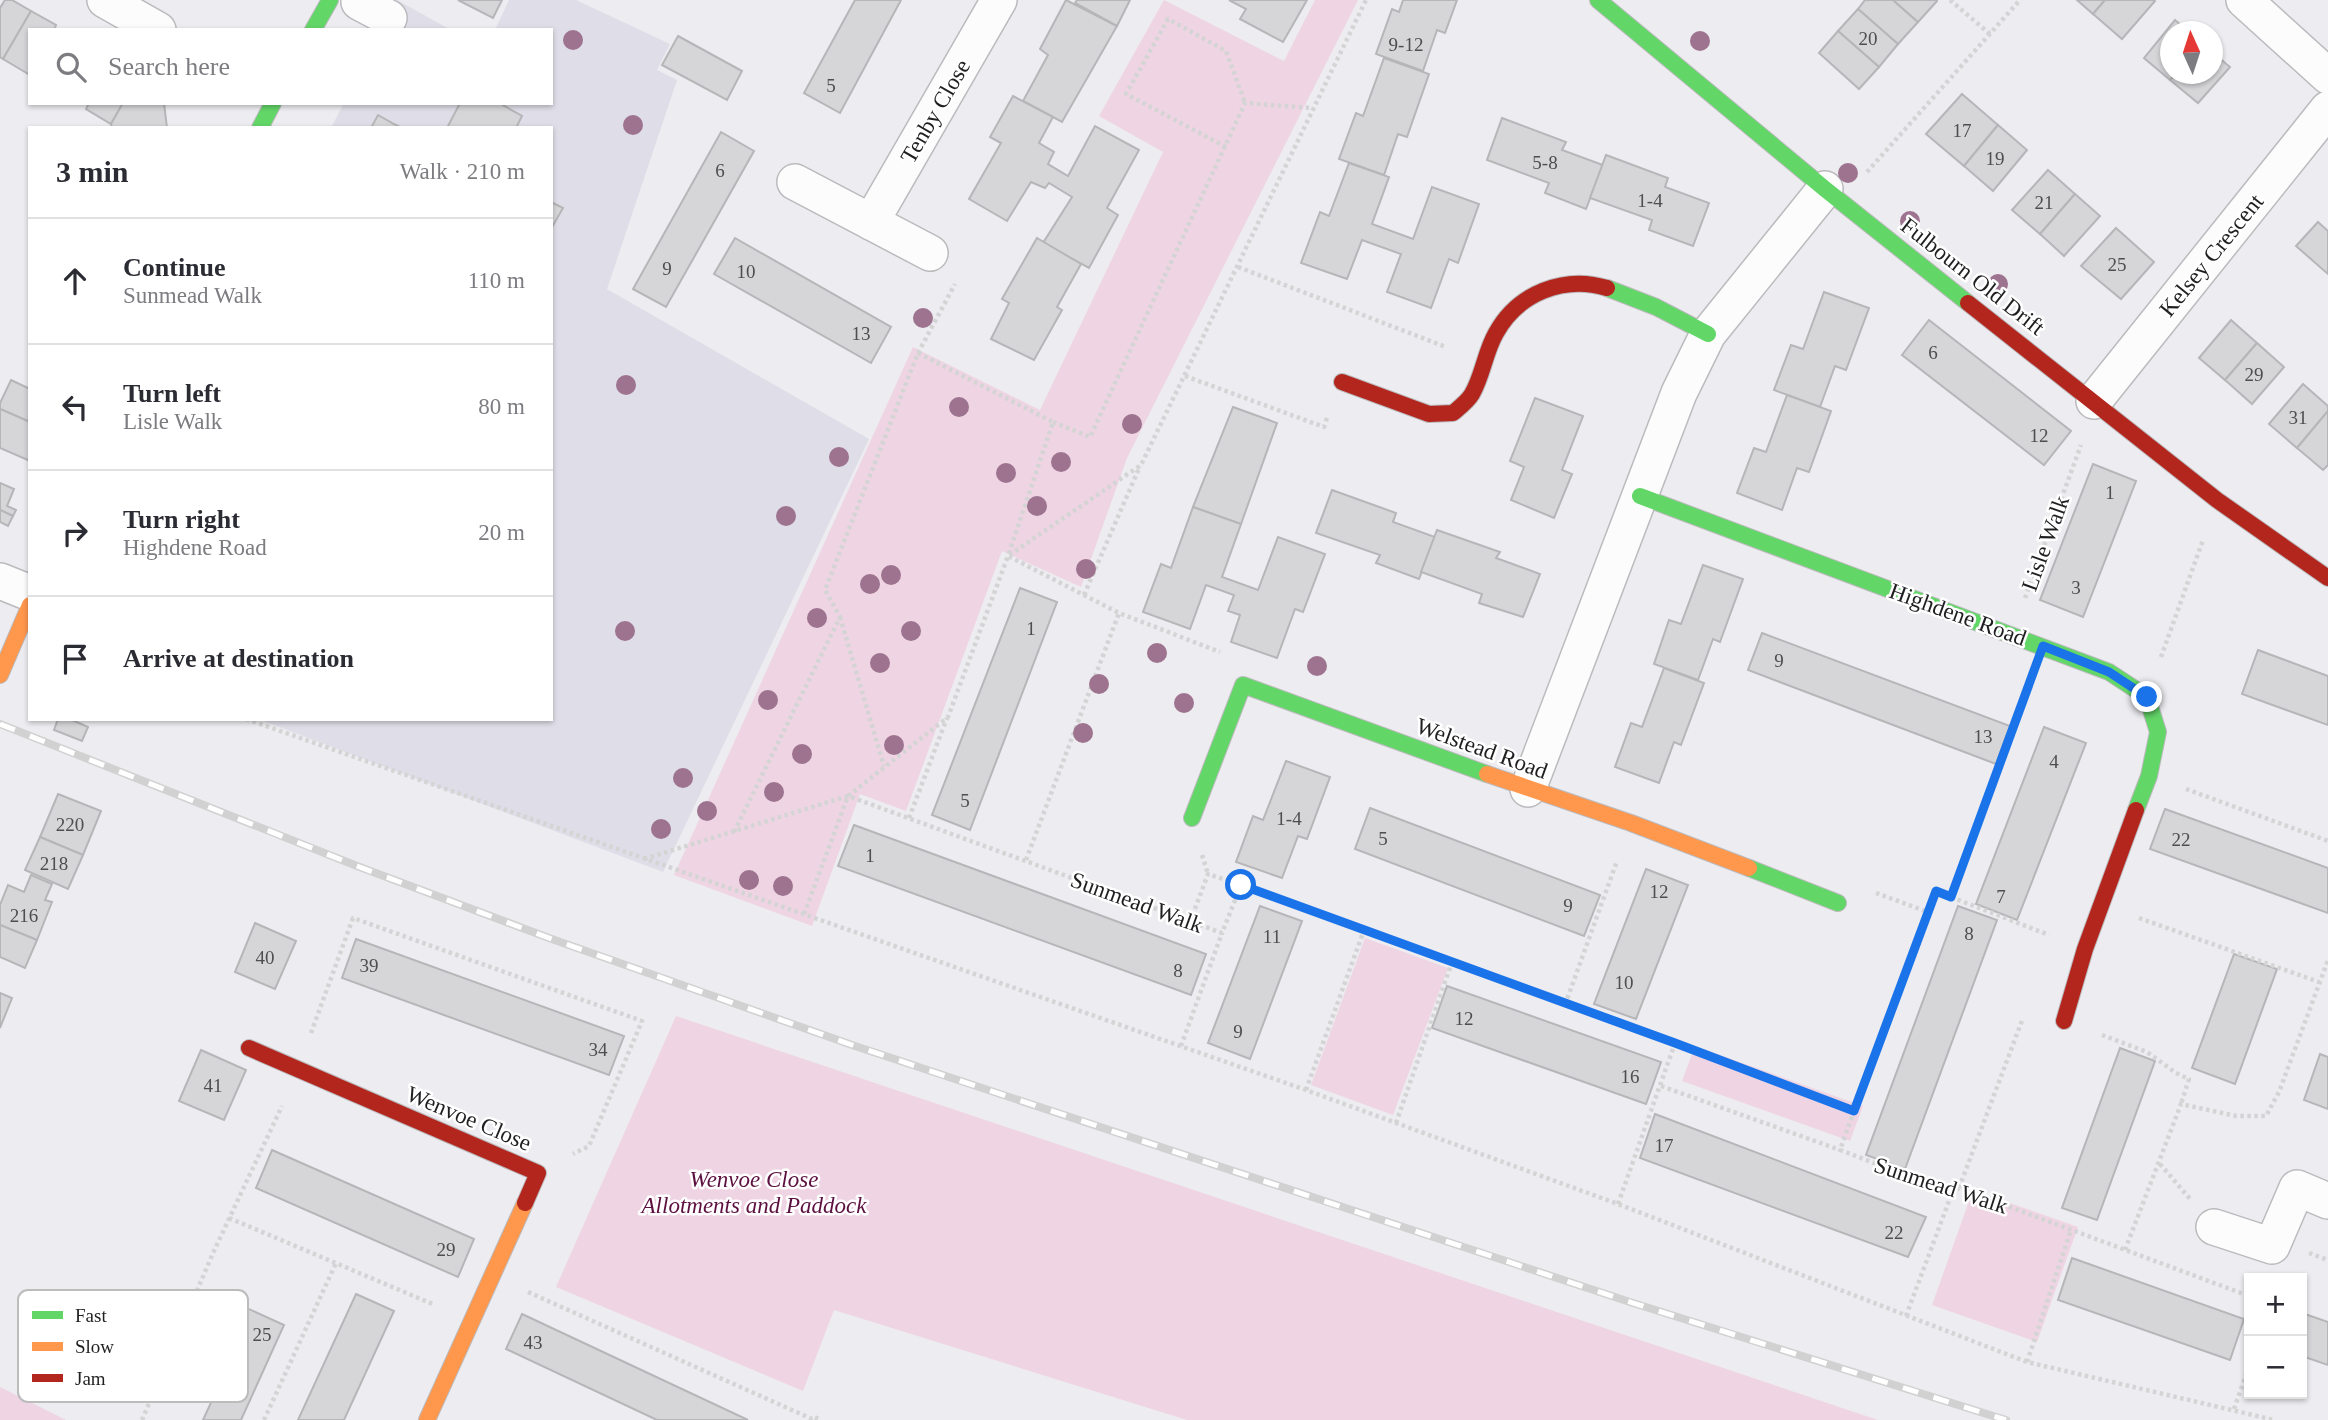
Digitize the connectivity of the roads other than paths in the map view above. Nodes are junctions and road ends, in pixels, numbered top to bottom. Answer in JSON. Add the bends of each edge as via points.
{"nodes":[{"id":1,"x":105,"y":0,"type":"edge"},
{"id":2,"x":999,"y":0,"type":"edge"},
{"id":3,"x":1598,"y":0,"type":"edge"},
{"id":4,"x":2244,"y":0,"type":"edge"},
{"id":5,"x":359,"y":7,"type":"edge"},
{"id":6,"x":154,"y":28,"type":"edge"},
{"id":7,"x":317,"y":28,"type":"edge"},
{"id":8,"x":2328,"y":76,"type":"edge"},
{"id":9,"x":272,"y":105,"type":"edge"},
{"id":10,"x":2328,"y":109,"type":"edge"},
{"id":11,"x":261,"y":126,"type":"edge"},
{"id":12,"x":795,"y":182,"type":"dead end"},
{"id":13,"x":1834,"y":195,"type":"junction"},
{"id":14,"x":871,"y":222,"type":"junction"},
{"id":15,"x":930,"y":253,"type":"road end"},
{"id":16,"x":1707,"y":334,"type":"junction"},
{"id":17,"x":1342,"y":382,"type":"road end"},
{"id":18,"x":2099,"y":405,"type":"junction"},
{"id":19,"x":1640,"y":496,"type":"junction"},
{"id":20,"x":2328,"y":578,"type":"edge"},
{"id":21,"x":0,"y":581,"type":"edge"},
{"id":22,"x":28,"y":592,"type":"edge"},
{"id":23,"x":28,"y":610,"type":"edge"},
{"id":24,"x":0,"y":675,"type":"edge"},
{"id":25,"x":1528,"y":789,"type":"junction"},
{"id":26,"x":1192,"y":818,"type":"dead end"},
{"id":27,"x":1838,"y":903,"type":"dead end"},
{"id":28,"x":2064,"y":1021,"type":"road end"},
{"id":29,"x":249,"y":1048,"type":"dead end"},
{"id":30,"x":2328,"y":1202,"type":"edge"},
{"id":31,"x":2214,"y":1227,"type":"road end"},
{"id":32,"x":427,"y":1420,"type":"edge"}],
"edges":[{"from":1,"to":6,"type":"street"},
{"from":2,"to":14,"type":"street","name":"Tenby Close"},
{"from":3,"to":13,"type":"street","name":"Fulbourn Old Drift"},
{"from":4,"to":8,"type":"street"},
{"from":5,"to":7,"type":"street"},
{"from":9,"to":11,"type":"street"},
{"from":10,"to":18,"type":"street","name":"Kelsey Crescent"},
{"from":12,"to":14,"type":"street"},
{"from":13,"to":16,"type":"street"},
{"from":13,"to":18,"type":"street","name":"Fulbourn Old Drift"},
{"from":14,"to":15,"type":"street"},
{"from":16,"to":17,"type":"street","via":[[1627,292],[1591,282],[1553,285],[1525,297],[1499,325],[1471,396],[1453,413],[1429,414]]},
{"from":16,"to":19,"type":"street"},
{"from":18,"to":20,"type":"street","name":"Fulbourn Old Drift","via":[[2217,500]]},
{"from":19,"to":25,"type":"street"},
{"from":19,"to":28,"type":"street","name":"Highdene Road","via":[[2109,672],[2147,697],[2158,732],[2149,776],[2085,949]]},
{"from":21,"to":22,"type":"street"},
{"from":23,"to":24,"type":"street"},
{"from":25,"to":26,"type":"street","name":"Welstead Road","via":[[1243,685]]},
{"from":25,"to":27,"type":"street","name":"Welstead Road","via":[[1631,823]]},
{"from":29,"to":32,"type":"street","name":"Wenvoe Close","via":[[538,1173]]},
{"from":30,"to":31,"type":"street","via":[[2297,1188],[2272,1246]]}]}
